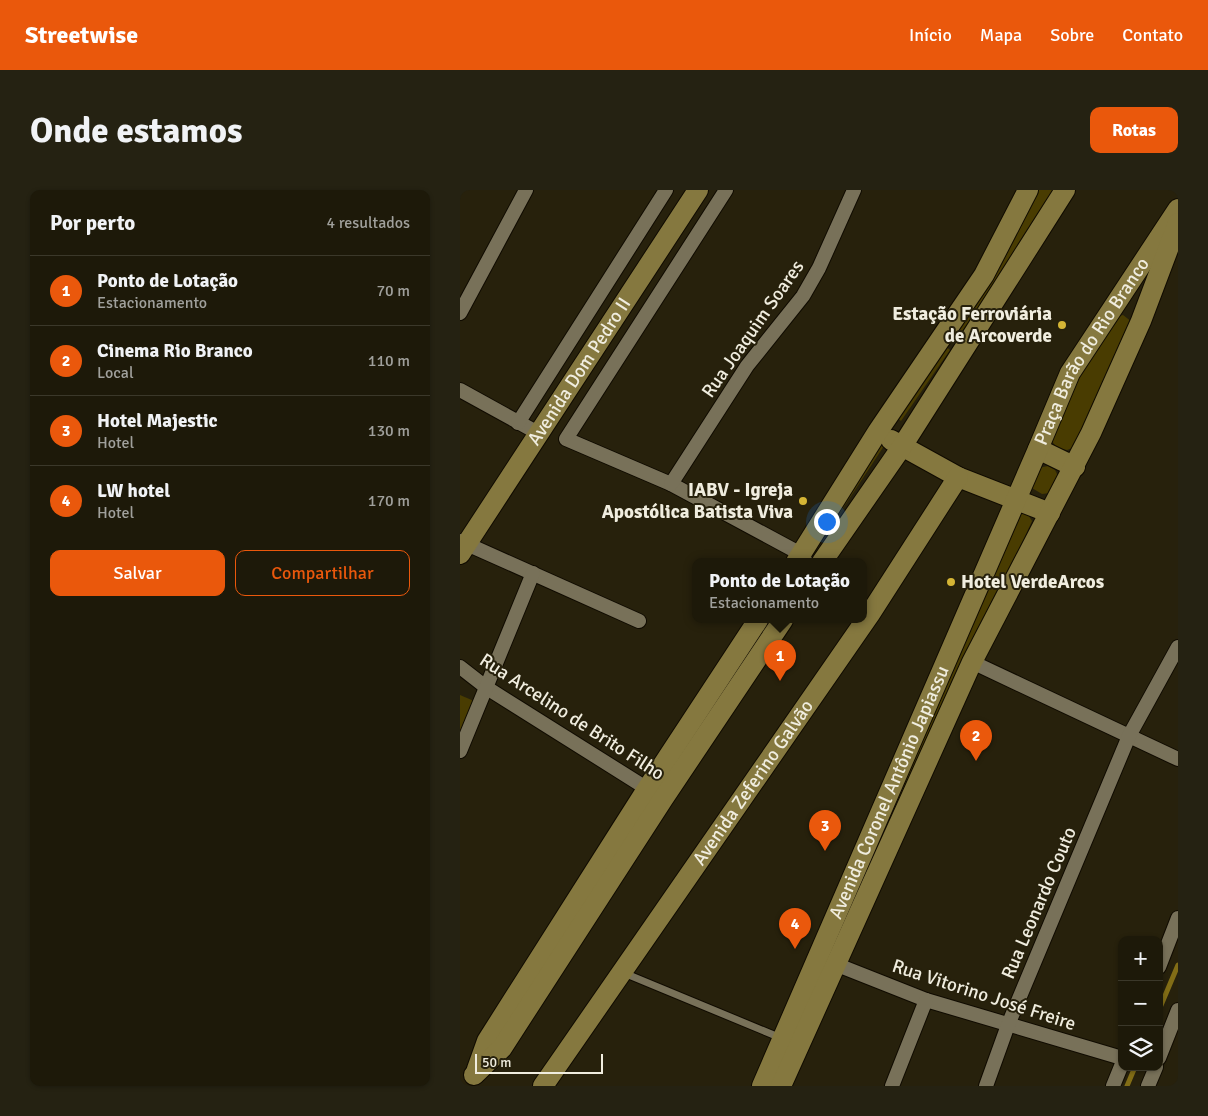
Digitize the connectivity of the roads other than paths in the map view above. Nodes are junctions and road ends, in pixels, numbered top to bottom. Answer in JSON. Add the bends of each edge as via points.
{"nodes":[{"id":1,"x":526,"y":190,"type":"edge"},
{"id":2,"x":666,"y":190,"type":"edge"},
{"id":3,"x":698,"y":190,"type":"edge"},
{"id":4,"x":726,"y":190,"type":"edge"},
{"id":5,"x":854,"y":190,"type":"edge"},
{"id":6,"x":1028,"y":190,"type":"edge"},
{"id":7,"x":1065,"y":190,"type":"edge"},
{"id":8,"x":1178,"y":209,"type":"edge"},
{"id":9,"x":1178,"y":223,"type":"edge"},
{"id":10,"x":1113,"y":305,"type":"junction"},
{"id":11,"x":460,"y":313,"type":"edge"},
{"id":12,"x":1140,"y":321,"type":"junction"},
{"id":13,"x":460,"y":390,"type":"edge"},
{"id":14,"x":518,"y":423,"type":"junction"},
{"id":15,"x":878,"y":431,"type":"junction"},
{"id":16,"x":538,"y":433,"type":"junction"},
{"id":17,"x":901,"y":448,"type":"junction"},
{"id":18,"x":1038,"y":449,"type":"junction"},
{"id":19,"x":1075,"y":467,"type":"junction"},
{"id":20,"x":958,"y":477,"type":"junction"},
{"id":21,"x":671,"y":484,"type":"junction"},
{"id":22,"x":1015,"y":498,"type":"junction"},
{"id":23,"x":1050,"y":513,"type":"junction"},
{"id":24,"x":462,"y":546,"type":"edge"},
{"id":25,"x":799,"y":558,"type":"edge"},
{"id":26,"x":803,"y":558,"type":"edge"},
{"id":27,"x":825,"y":558,"type":"edge"},
{"id":28,"x":533,"y":573,"type":"junction"},
{"id":29,"x":867,"y":618,"type":"edge"},
{"id":30,"x":639,"y":621,"type":"dead end"},
{"id":31,"x":756,"y":623,"type":"edge"},
{"id":32,"x":781,"y":623,"type":"edge"},
{"id":33,"x":864,"y":623,"type":"edge"},
{"id":34,"x":1178,"y":647,"type":"edge"},
{"id":35,"x":972,"y":662,"type":"junction"},
{"id":36,"x":460,"y":668,"type":"edge"},
{"id":37,"x":487,"y":688,"type":"junction"},
{"id":38,"x":1129,"y":736,"type":"junction"},
{"id":39,"x":460,"y":751,"type":"edge"},
{"id":40,"x":1178,"y":759,"type":"edge"},
{"id":41,"x":655,"y":794,"type":"junction"},
{"id":42,"x":857,"y":864,"type":"junction"},
{"id":43,"x":876,"y":872,"type":"junction"},
{"id":44,"x":1178,"y":918,"type":"edge"},
{"id":45,"x":1163,"y":957,"type":"edge"},
{"id":46,"x":835,"y":964,"type":"junction"},
{"id":47,"x":622,"y":972,"type":"junction"},
{"id":48,"x":926,"y":1000,"type":"junction"},
{"id":49,"x":1178,"y":1010,"type":"edge"},
{"id":50,"x":1008,"y":1025,"type":"junction"},
{"id":51,"x":782,"y":1038,"type":"junction"},
{"id":52,"x":1163,"y":1048,"type":"edge"},
{"id":53,"x":1118,"y":1057,"type":"edge"},
{"id":54,"x":1119,"y":1071,"type":"edge"},
{"id":55,"x":1154,"y":1071,"type":"edge"},
{"id":56,"x":471,"y":1081,"type":"edge"},
{"id":57,"x":543,"y":1086,"type":"edge"},
{"id":58,"x":762,"y":1086,"type":"edge"},
{"id":59,"x":781,"y":1086,"type":"edge"},
{"id":60,"x":892,"y":1086,"type":"edge"},
{"id":61,"x":986,"y":1086,"type":"edge"},
{"id":62,"x":1113,"y":1086,"type":"edge"},
{"id":63,"x":1148,"y":1086,"type":"edge"}],
"edges":[{"from":1,"to":11,"type":"street"},
{"from":2,"to":14,"type":"street"},
{"from":3,"to":16,"type":"street","name":"Avenida Dom Pedro II"},
{"from":4,"to":21,"type":"street","via":[[566,439]]},
{"from":5,"to":21,"type":"street","name":"Rua Joaquim Soares","via":[[803,296],[747,366]]},
{"from":6,"to":15,"type":"street","via":[[984,275]]},
{"from":7,"to":17,"type":"street"},
{"from":8,"to":10,"type":"street","name":"Praça Barão do Rio Branco"},
{"from":9,"to":12,"type":"street","name":"Praça Barão do Rio Branco"},
{"from":10,"to":12,"type":"street","via":[[1131,306]]},
{"from":10,"to":18,"type":"street","name":"Praça Barão do Rio Branco","via":[[1070,373]]},
{"from":12,"to":19,"type":"street","name":"Praça Barão do Rio Branco"},
{"from":13,"to":14,"type":"street"},
{"from":14,"to":16,"type":"street"},
{"from":15,"to":17,"type":"street"},
{"from":15,"to":26,"type":"street"},
{"from":16,"to":24,"type":"street","name":"Avenida Dom Pedro II"},
{"from":17,"to":20,"type":"street"},
{"from":17,"to":27,"type":"street"},
{"from":18,"to":19,"type":"street"},
{"from":18,"to":22,"type":"street","name":"Praça Barão do Rio Branco"},
{"from":19,"to":23,"type":"street","name":"Praça Barão do Rio Branco"},
{"from":20,"to":22,"type":"street"},
{"from":20,"to":29,"type":"street","name":"Avenida Zeferino Galvão"},
{"from":21,"to":25,"type":"street"},
{"from":22,"to":23,"type":"street"},
{"from":22,"to":42,"type":"street","name":"Avenida Coronel Antônio Japiassu"},
{"from":23,"to":35,"type":"street","name":"Praça Barão do Rio Branco"},
{"from":24,"to":28,"type":"street"},
{"from":28,"to":30,"type":"street"},
{"from":28,"to":37,"type":"street"},
{"from":31,"to":41,"type":"street"},
{"from":32,"to":41,"type":"street"},
{"from":33,"to":47,"type":"street","name":"Avenida Zeferino Galvão"},
{"from":34,"to":38,"type":"street","name":"Rua Leonardo Couto"},
{"from":35,"to":38,"type":"street"},
{"from":35,"to":43,"type":"street","name":"Praça Barão do Rio Branco"},
{"from":36,"to":37,"type":"street","name":"Rua Arcelino de Brito Filho"},
{"from":37,"to":39,"type":"street"},
{"from":37,"to":41,"type":"street","name":"Rua Arcelino de Brito Filho"},
{"from":38,"to":40,"type":"street"},
{"from":38,"to":50,"type":"street","name":"Rua Leonardo Couto"},
{"from":41,"to":56,"type":"street","via":[[502,1048]]},
{"from":42,"to":43,"type":"street"},
{"from":42,"to":51,"type":"street","name":"Avenida Coronel Antônio Japiassu"},
{"from":43,"to":46,"type":"street","name":"Praça Barão do Rio Branco"},
{"from":44,"to":45,"type":"street"},
{"from":46,"to":48,"type":"street","name":"Rua Vitorino José Freire"},
{"from":46,"to":59,"type":"street","name":"Praça Barão do Rio Branco"},
{"from":47,"to":51,"type":"lane"},
{"from":47,"to":57,"type":"street","name":"Avenida Zeferino Galvão"},
{"from":48,"to":50,"type":"street","name":"Rua Vitorino José Freire"},
{"from":48,"to":60,"type":"street"},
{"from":49,"to":52,"type":"street"},
{"from":50,"to":53,"type":"street","name":"Rua Vitorino José Freire"},
{"from":50,"to":61,"type":"street","name":"Rua Leonardo Couto"},
{"from":51,"to":58,"type":"street","name":"Avenida Coronel Antônio Japiassu"},
{"from":54,"to":62,"type":"street"},
{"from":55,"to":63,"type":"street"}]}
